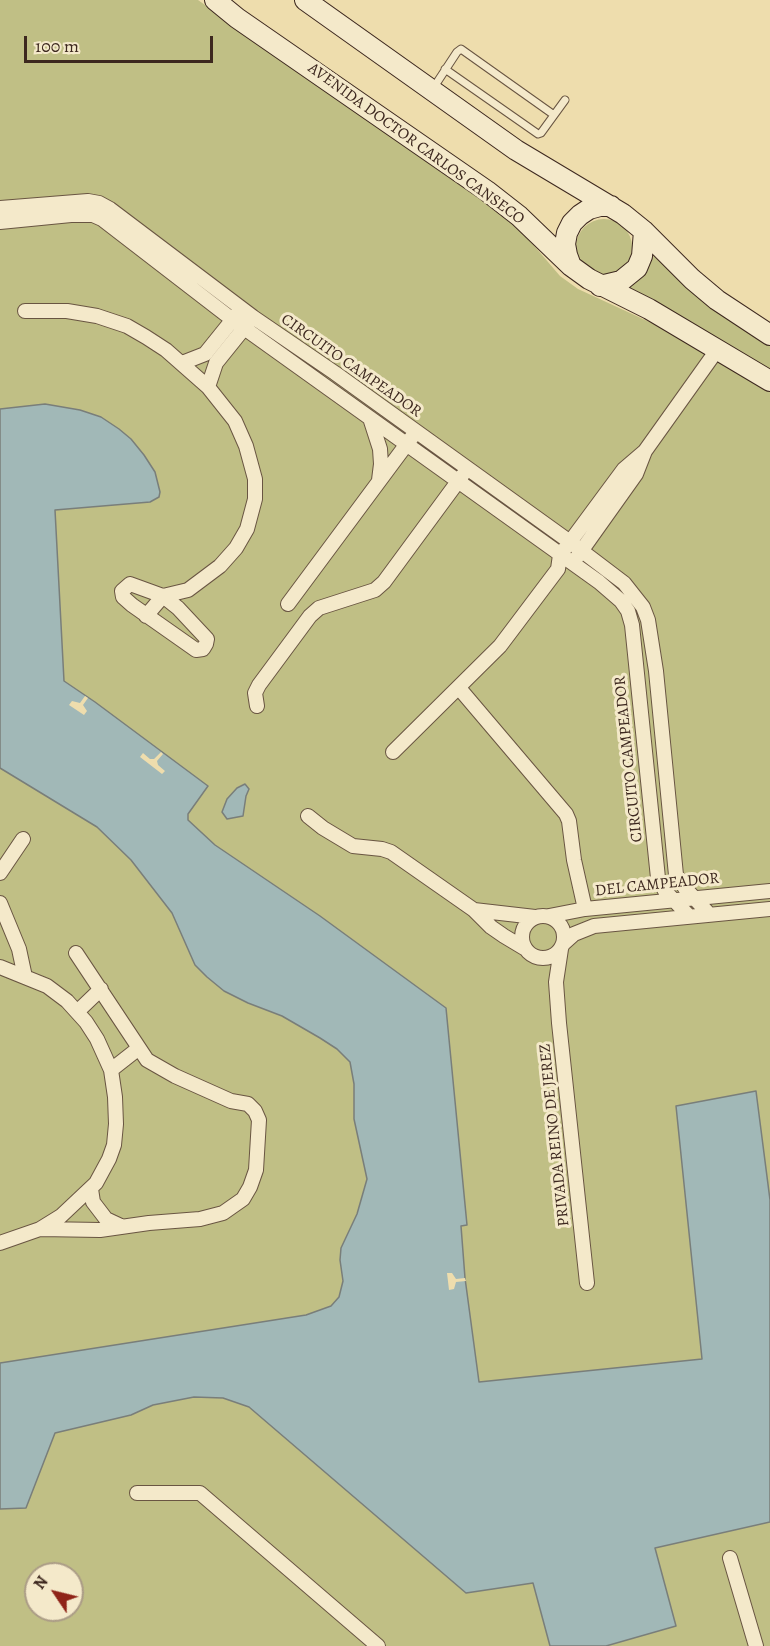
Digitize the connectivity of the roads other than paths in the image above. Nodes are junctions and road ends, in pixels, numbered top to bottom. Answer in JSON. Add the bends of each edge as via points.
{"nodes":[{"id":1,"x":215,"y":0,"type":"edge"},
{"id":2,"x":305,"y":0,"type":"edge"},
{"id":3,"x":445,"y":69,"type":"junction"},
{"id":4,"x":432,"y":90,"type":"junction"},
{"id":5,"x":565,"y":100,"type":"dead end"},
{"id":6,"x":554,"y":115,"type":"junction"},
{"id":7,"x":611,"y":206,"type":"junction"},
{"id":8,"x":0,"y":208,"type":"edge"},
{"id":9,"x":96,"y":209,"type":"junction"},
{"id":10,"x":0,"y":222,"type":"edge"},
{"id":11,"x":644,"y":231,"type":"junction"},
{"id":12,"x":571,"y":266,"type":"junction"},
{"id":13,"x":600,"y":285,"type":"junction"},
{"id":14,"x":25,"y":311,"type":"dead end"},
{"id":15,"x":243,"y":319,"type":"junction"},
{"id":16,"x":770,"y":335,"type":"edge"},
{"id":17,"x":717,"y":350,"type":"junction"},
{"id":18,"x":182,"y":363,"type":"junction"},
{"id":19,"x":770,"y":381,"type":"edge"},
{"id":20,"x":208,"y":387,"type":"junction"},
{"id":21,"x":370,"y":418,"type":"junction"},
{"id":22,"x":416,"y":431,"type":"junction"},
{"id":23,"x":406,"y":444,"type":"junction"},
{"id":24,"x":645,"y":451,"type":"junction"},
{"id":25,"x":466,"y":469,"type":"junction"},
{"id":26,"x":458,"y":481,"type":"junction"},
{"id":27,"x":378,"y":483,"type":"junction"},
{"id":28,"x":570,"y":542,"type":"junction"},
{"id":29,"x":582,"y":551,"type":"junction"},
{"id":30,"x":566,"y":559,"type":"junction"},
{"id":31,"x":188,"y":590,"type":"junction"},
{"id":32,"x":633,"y":592,"type":"junction"},
{"id":33,"x":163,"y":597,"type":"junction"},
{"id":34,"x":621,"y":601,"type":"junction"},
{"id":35,"x":288,"y":604,"type":"dead end"},
{"id":36,"x":178,"y":608,"type":"junction"},
{"id":37,"x":146,"y":616,"type":"junction"},
{"id":38,"x":162,"y":628,"type":"junction"},
{"id":39,"x":459,"y":688,"type":"junction"},
{"id":40,"x":256,"y":706,"type":"dead end"},
{"id":41,"x":659,"y":716,"type":"junction"},
{"id":42,"x":641,"y":717,"type":"junction"},
{"id":43,"x":393,"y":752,"type":"dead end"},
{"id":44,"x":308,"y":816,"type":"dead end"},
{"id":45,"x":23,"y":839,"type":"dead end"},
{"id":46,"x":0,"y":873,"type":"edge"},
{"id":47,"x":658,"y":878,"type":"junction"},
{"id":48,"x":770,"y":891,"type":"edge"},
{"id":49,"x":694,"y":897,"type":"junction"},
{"id":50,"x":675,"y":900,"type":"junction"},
{"id":51,"x":0,"y":903,"type":"edge"},
{"id":52,"x":641,"y":904,"type":"junction"},
{"id":53,"x":585,"y":909,"type":"junction"},
{"id":54,"x":770,"y":909,"type":"edge"},
{"id":55,"x":474,"y":910,"type":"junction"},
{"id":56,"x":710,"y":914,"type":"junction"},
{"id":57,"x":688,"y":916,"type":"junction"},
{"id":58,"x":542,"y":917,"type":"junction"},
{"id":59,"x":562,"y":946,"type":"junction"},
{"id":60,"x":524,"y":948,"type":"junction"},
{"id":61,"x":76,"y":953,"type":"dead end"},
{"id":62,"x":535,"y":957,"type":"junction"},
{"id":63,"x":0,"y":967,"type":"edge"},
{"id":64,"x":25,"y":977,"type":"junction"},
{"id":65,"x":556,"y":982,"type":"junction"},
{"id":66,"x":101,"y":989,"type":"junction"},
{"id":67,"x":77,"y":1012,"type":"junction"},
{"id":68,"x":139,"y":1048,"type":"junction"},
{"id":69,"x":111,"y":1070,"type":"junction"},
{"id":70,"x":91,"y":1189,"type":"junction"},
{"id":71,"x":123,"y":1227,"type":"junction"},
{"id":72,"x":40,"y":1229,"type":"junction"},
{"id":73,"x":0,"y":1243,"type":"edge"},
{"id":74,"x":587,"y":1283,"type":"dead end"},
{"id":75,"x":137,"y":1493,"type":"dead end"},
{"id":76,"x":730,"y":1558,"type":"dead end"},
{"id":77,"x":378,"y":1646,"type":"edge"},
{"id":78,"x":756,"y":1646,"type":"edge"}],
"edges":[{"from":1,"to":12,"type":"main road","name":"AVENIDA DOCTOR CARLOS CANSECO","via":[[487,190]]},
{"from":2,"to":4,"type":"main road"},
{"from":3,"to":4,"type":"lane"},
{"from":3,"to":6,"type":"lane","via":[[536,133],[541,133]]},
{"from":3,"to":6,"type":"lane","via":[[462,49]]},
{"from":4,"to":7,"type":"main road","via":[[524,155]]},
{"from":5,"to":6,"type":"lane"},
{"from":7,"to":11,"type":"main road"},
{"from":7,"to":12,"type":"main road","via":[[589,209],[572,223],[565,244]]},
{"from":8,"to":9,"type":"street","via":[[78,202]]},
{"from":9,"to":10,"type":"street"},
{"from":9,"to":15,"type":"street","name":"CIRCUITO CAMPEADOR","via":[[118,231]]},
{"from":11,"to":13,"type":"main road","via":[[637,268],[621,281]]},
{"from":11,"to":16,"type":"main road","via":[[692,279]]},
{"from":12,"to":13,"type":"main road","name":"AVENIDA DOCTOR CARLOS CANSECO"},
{"from":13,"to":17,"type":"main road","name":"AVENIDA DOCTOR CARLOS CANSECO"},
{"from":14,"to":18,"type":"street","via":[[97,316],[127,326]]},
{"from":15,"to":18,"type":"street","via":[[206,354]]},
{"from":15,"to":20,"type":"street","via":[[216,363]]},
{"from":15,"to":21,"type":"street","name":"CIRCUITO CAMPEADOR"},
{"from":15,"to":22,"type":"street","name":"CIRCUITO CAMPEADOR"},
{"from":17,"to":19,"type":"main road","name":"AVENIDA DOCTOR CARLOS CANSECO"},
{"from":17,"to":24,"type":"street"},
{"from":18,"to":20,"type":"street"},
{"from":20,"to":31,"type":"street","via":[[235,421],[246,446],[255,479],[255,499],[247,529],[236,548],[220,566]]},
{"from":21,"to":23,"type":"street","name":"CIRCUITO CAMPEADOR"},
{"from":21,"to":27,"type":"street","via":[[380,449]]},
{"from":22,"to":23,"type":"street"},
{"from":22,"to":25,"type":"street","name":"CIRCUITO CAMPEADOR"},
{"from":23,"to":26,"type":"street","name":"CIRCUITO CAMPEADOR"},
{"from":23,"to":27,"type":"street"},
{"from":24,"to":28,"type":"street","via":[[624,469]]},
{"from":24,"to":29,"type":"street","via":[[636,474]]},
{"from":25,"to":26,"type":"street"},
{"from":25,"to":28,"type":"street","name":"CIRCUITO CAMPEADOR"},
{"from":26,"to":30,"type":"street","name":"CIRCUITO CAMPEADOR"},
{"from":26,"to":40,"type":"street","via":[[384,582],[375,590],[319,608],[310,616],[259,685]]},
{"from":27,"to":35,"type":"street"},
{"from":28,"to":29,"type":"street","name":"CIRCUITO CAMPEADOR"},
{"from":28,"to":30,"type":"street"},
{"from":29,"to":30,"type":"street"},
{"from":29,"to":32,"type":"street","name":"CIRCUITO CAMPEADOR"},
{"from":30,"to":34,"type":"street","name":"CIRCUITO CAMPEADOR"},
{"from":30,"to":39,"type":"street","via":[[500,646]]},
{"from":31,"to":33,"type":"street"},
{"from":31,"to":36,"type":"street"},
{"from":32,"to":34,"type":"street"},
{"from":32,"to":41,"type":"street","name":"CIRCUITO CAMPEADOR","via":[[648,620]]},
{"from":33,"to":36,"type":"street"},
{"from":33,"to":37,"type":"street"},
{"from":33,"to":37,"type":"street","via":[[140,586],[124,587],[123,597]]},
{"from":34,"to":42,"type":"street","name":"CIRCUITO CAMPEADOR","via":[[632,625]]},
{"from":36,"to":38,"type":"street"},
{"from":36,"to":38,"type":"street","via":[[207,639],[203,649],[196,650]]},
{"from":37,"to":38,"type":"street"},
{"from":39,"to":43,"type":"street"},
{"from":39,"to":53,"type":"street","via":[[566,814]]},
{"from":41,"to":42,"type":"street"},
{"from":41,"to":49,"type":"street","name":"CIRCUITO CAMPEADOR","via":[[676,875]]},
{"from":42,"to":47,"type":"street","name":"CIRCUITO CAMPEADOR"},
{"from":44,"to":55,"type":"street","name":"DEL CAMPEADOR","via":[[354,846],[391,852]]},
{"from":45,"to":46,"type":"street"},
{"from":47,"to":50,"type":"street"},
{"from":47,"to":52,"type":"street"},
{"from":48,"to":49,"type":"street","name":"DEL CAMPEADOR"},
{"from":49,"to":50,"type":"street","name":"DEL CAMPEADOR"},
{"from":49,"to":56,"type":"street","name":"CIRCUITO CAMPEADOR"},
{"from":50,"to":52,"type":"street","name":"DEL CAMPEADOR"},
{"from":50,"to":57,"type":"street"},
{"from":51,"to":64,"type":"street","via":[[19,949]]},
{"from":52,"to":53,"type":"street","name":"DEL CAMPEADOR"},
{"from":53,"to":58,"type":"street","name":"DEL CAMPEADOR"},
{"from":54,"to":56,"type":"street","name":"DEL CAMPEADOR"},
{"from":55,"to":58,"type":"street","name":"DEL CAMPEADOR"},
{"from":55,"to":60,"type":"street","name":"DEL CAMPEADOR","via":[[491,927]]},
{"from":56,"to":57,"type":"street","name":"DEL CAMPEADOR"},
{"from":57,"to":59,"type":"street","name":"DEL CAMPEADOR","via":[[594,926],[574,934]]},
{"from":58,"to":59,"type":"street","via":[[555,919],[563,929]]},
{"from":58,"to":60,"type":"street","via":[[529,921],[522,934]]},
{"from":59,"to":62,"type":"street","via":[[550,958]]},
{"from":59,"to":65,"type":"street","name":"PRIVADA REINO DE JEREZ"},
{"from":60,"to":62,"type":"street"},
{"from":61,"to":66,"type":"street"},
{"from":62,"to":65,"type":"street"},
{"from":63,"to":64,"type":"street"},
{"from":64,"to":67,"type":"street","via":[[46,986]]},
{"from":65,"to":74,"type":"street","name":"PRIVADA REINO DE JEREZ"},
{"from":66,"to":67,"type":"street"},
{"from":66,"to":68,"type":"street"},
{"from":67,"to":69,"type":"street","via":[[97,1039]]},
{"from":68,"to":69,"type":"street"},
{"from":68,"to":71,"type":"street","via":[[147,1060],[175,1076],[231,1101],[248,1104],[255,1111],[259,1120],[256,1170],[243,1199],[224,1213]]},
{"from":69,"to":70,"type":"street","via":[[114,1145]]},
{"from":70,"to":71,"type":"street","via":[[93,1202],[106,1219]]},
{"from":70,"to":72,"type":"street"},
{"from":71,"to":72,"type":"street"},
{"from":72,"to":73,"type":"street"},
{"from":75,"to":77,"type":"street","via":[[200,1493]]},
{"from":76,"to":78,"type":"street"}]}
